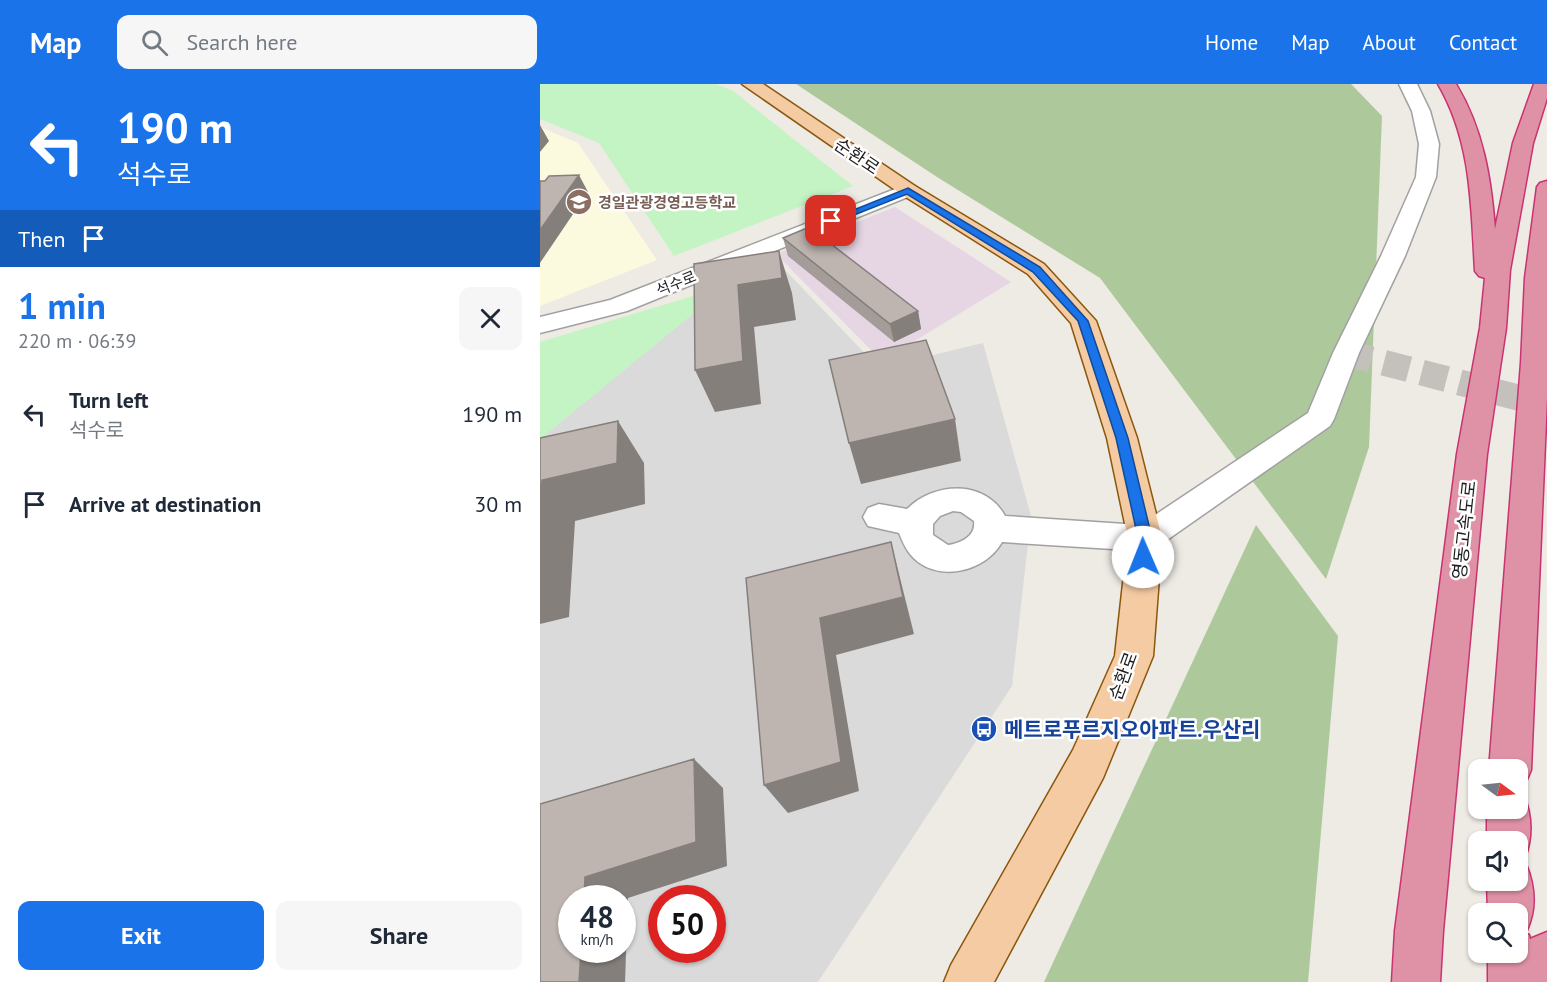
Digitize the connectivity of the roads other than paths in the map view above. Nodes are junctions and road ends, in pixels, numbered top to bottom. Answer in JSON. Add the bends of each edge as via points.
{"nodes":[{"id":1,"x":752,"y":84,"type":"edge"},
{"id":2,"x":1408,"y":84,"type":"edge"},
{"id":3,"x":1447,"y":84,"type":"edge"},
{"id":4,"x":1543,"y":84,"type":"edge"},
{"id":5,"x":1547,"y":186,"type":"edge"},
{"id":6,"x":908,"y":190,"type":"junction"},
{"id":7,"x":540,"y":325,"type":"edge"},
{"id":8,"x":1493,"y":328,"type":"junction"},
{"id":9,"x":879,"y":517,"type":"dead end"},
{"id":10,"x":916,"y":524,"type":"junction"},
{"id":11,"x":991,"y":528,"type":"junction"},
{"id":12,"x":1145,"y":538,"type":"junction"},
{"id":13,"x":1511,"y":759,"type":"edge"},
{"id":14,"x":1547,"y":956,"type":"edge"},
{"id":15,"x":1512,"y":963,"type":"edge"},
{"id":16,"x":968,"y":982,"type":"edge"},
{"id":17,"x":1416,"y":982,"type":"edge"},
{"id":18,"x":1512,"y":982,"type":"edge"},
{"id":19,"x":1544,"y":982,"type":"edge"}],
"edges":[{"from":1,"to":6,"type":"main road","name":"순환로"},
{"from":2,"to":12,"type":"street","via":[[1421,111],[1429,144],[1426,177],[1320,419]]},
{"from":3,"to":8,"type":"highway","via":[[1468,125],[1476,161]]},
{"from":4,"to":8,"type":"highway","name":"영동고속도로","via":[[1522,143],[1498,270]]},
{"from":5,"to":13,"type":"highway","via":[[1537,278]]},
{"from":6,"to":7,"type":"street","name":"석수로","via":[[694,287]]},
{"from":6,"to":12,"type":"main road","name":"순환로","via":[[1036,270],[1083,321],[1122,438]]},
{"from":8,"to":17,"type":"highway","name":"영동고속도로","via":[[1472,454]]},
{"from":9,"to":10,"type":"street"},
{"from":10,"to":11,"type":"street","via":[[929,506],[952,499],[976,503],[990,518]]},
{"from":10,"to":11,"type":"street","via":[[918,542],[925,550],[948,558],[972,553],[982,546]]},
{"from":11,"to":12,"type":"street"},
{"from":12,"to":16,"type":"main road","name":"순환로","via":[[1134,656],[1088,764]]},
{"from":14,"to":19,"type":"highway"},
{"from":15,"to":18,"type":"highway"}]}
